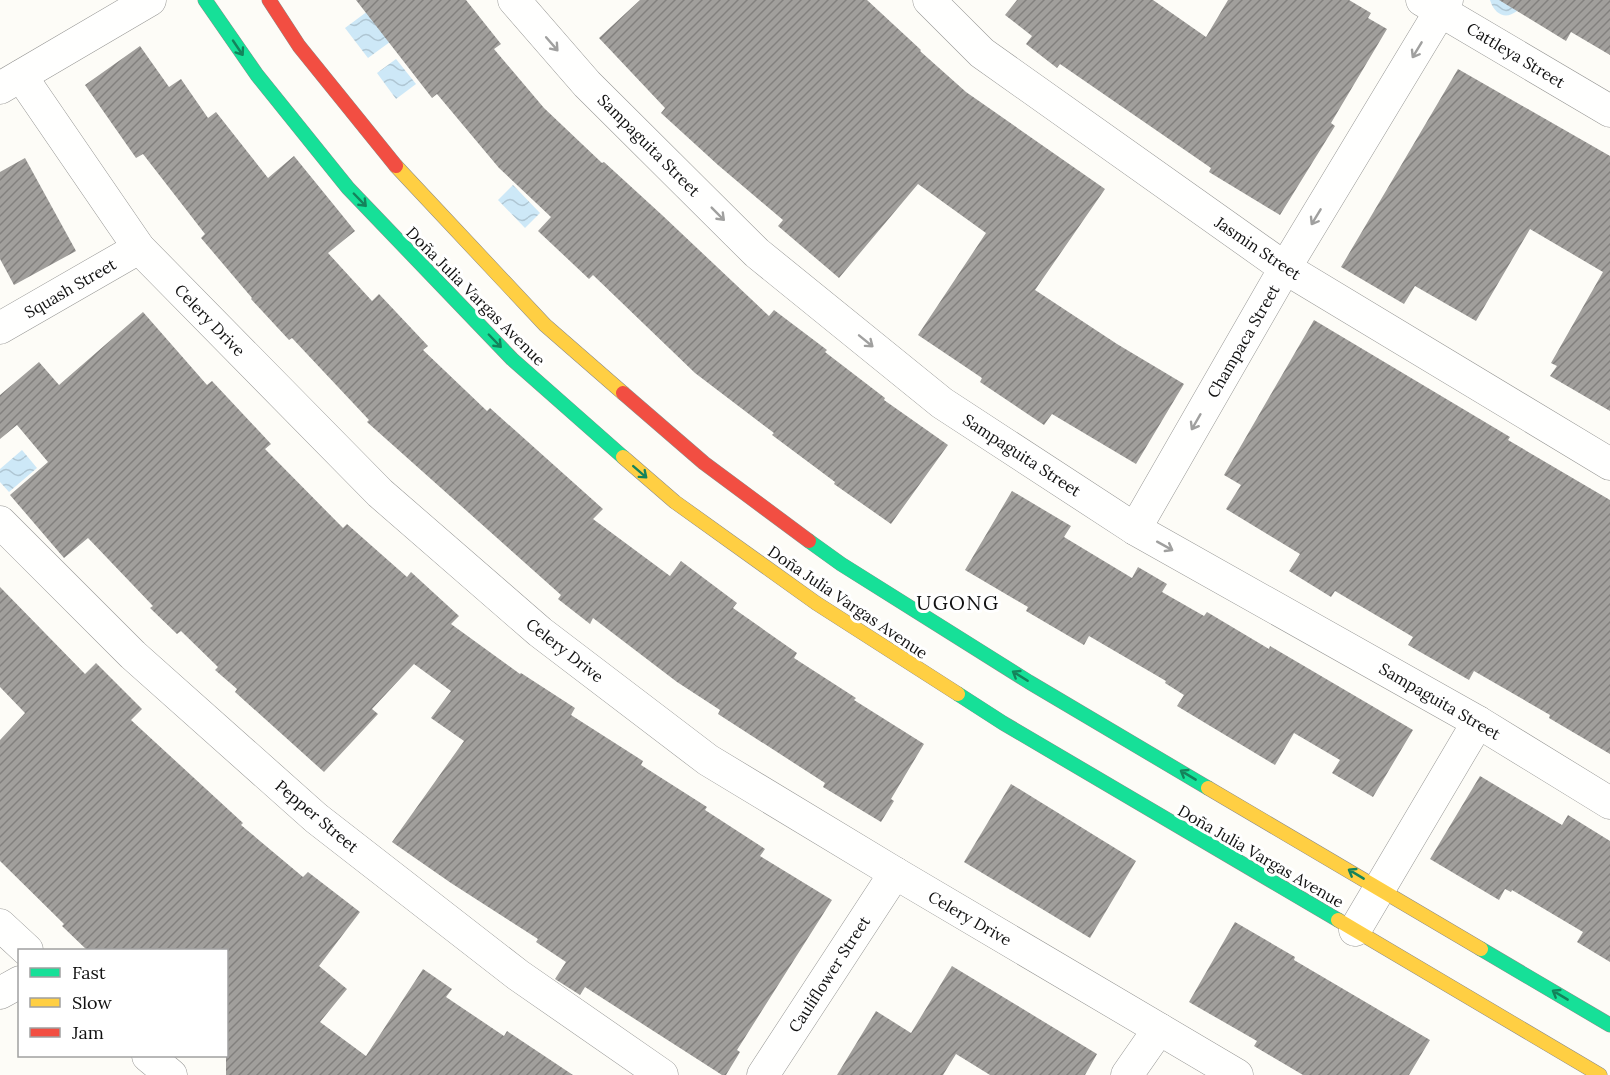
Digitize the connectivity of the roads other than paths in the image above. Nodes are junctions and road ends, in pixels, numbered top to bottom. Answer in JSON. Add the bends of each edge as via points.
{"nodes":[{"id":1,"x":150,"y":0,"type":"edge"},
{"id":2,"x":205,"y":0,"type":"edge"},
{"id":3,"x":268,"y":0,"type":"edge"},
{"id":4,"x":514,"y":0,"type":"edge"},
{"id":5,"x":929,"y":0,"type":"edge"},
{"id":6,"x":1437,"y":4,"type":"edge"},
{"id":7,"x":11,"y":82,"type":"edge"},
{"id":8,"x":1610,"y":111,"type":"edge"},
{"id":9,"x":139,"y":248,"type":"junction"},
{"id":10,"x":1285,"y":268,"type":"junction"},
{"id":11,"x":0,"y":328,"type":"edge"},
{"id":12,"x":1610,"y":464,"type":"edge"},
{"id":13,"x":0,"y":522,"type":"edge"},
{"id":14,"x":1135,"y":529,"type":"junction"},
{"id":15,"x":1478,"y":722,"type":"junction"},
{"id":16,"x":1610,"y":803,"type":"edge"},
{"id":17,"x":895,"y":873,"type":"junction"},
{"id":18,"x":1378,"y":888,"type":"junction"},
{"id":19,"x":0,"y":925,"type":"edge"},
{"id":20,"x":1355,"y":930,"type":"junction"},
{"id":21,"x":25,"y":949,"type":"edge"},
{"id":22,"x":18,"y":983,"type":"edge"},
{"id":23,"x":0,"y":993,"type":"edge"},
{"id":24,"x":1610,"y":1025,"type":"edge"},
{"id":25,"x":1159,"y":1029,"type":"junction"},
{"id":26,"x":149,"y":1057,"type":"edge"},
{"id":27,"x":171,"y":1075,"type":"edge"},
{"id":28,"x":662,"y":1075,"type":"edge"},
{"id":29,"x":763,"y":1075,"type":"edge"},
{"id":30,"x":1127,"y":1075,"type":"edge"},
{"id":31,"x":1237,"y":1075,"type":"edge"},
{"id":32,"x":1600,"y":1075,"type":"edge"}],
"edges":[{"from":1,"to":7,"type":"street"},
{"from":2,"to":20,"type":"main road","name":"Doña Julia Vargas Avenue","one_way":true,"via":[[257,75],[348,188],[512,359],[675,502],[816,603],[1003,723]]},
{"from":18,"to":3,"type":"main road","name":"Doña Julia Vargas Avenue","one_way":true,"via":[[1029,682],[841,564],[704,463],[545,325],[386,156]]},
{"from":4,"to":14,"type":"street","name":"Sampaguita Street","one_way":true,"via":[[587,84],[757,253],[942,403]]},
{"from":5,"to":10,"type":"street","name":"Jasmin Street","via":[[982,53]]},
{"from":6,"to":8,"type":"street","name":"Cattleya Street"},
{"from":6,"to":10,"type":"street","name":"Champaca Street","one_way":true},
{"from":7,"to":9,"type":"street","name":"Celery Drive"},
{"from":9,"to":11,"type":"street","name":"Squash Street"},
{"from":9,"to":17,"type":"street","name":"Celery Drive","via":[[380,493],[540,632],[708,760]]},
{"from":10,"to":12,"type":"street","name":"Jasmin Street"},
{"from":10,"to":14,"type":"street","name":"Champaca Street","one_way":true},
{"from":13,"to":28,"type":"street","name":"Pepper Street","via":[[133,655],[316,818],[518,975]]},
{"from":14,"to":15,"type":"street","name":"Sampaguita Street","one_way":true},
{"from":15,"to":16,"type":"street","name":"Sampaguita Street"},
{"from":15,"to":18,"type":"street"},
{"from":17,"to":25,"type":"street","name":"Celery Drive"},
{"from":17,"to":29,"type":"street","name":"Cauliflower Street"},
{"from":18,"to":20,"type":"street"},
{"from":24,"to":18,"type":"main road","name":"Doña Julia Vargas Avenue","one_way":true},
{"from":19,"to":21,"type":"street"},
{"from":20,"to":32,"type":"main road","name":"Doña Julia Vargas Avenue"},
{"from":22,"to":23,"type":"street"},
{"from":25,"to":30,"type":"street"},
{"from":25,"to":31,"type":"street","name":"Celery Drive"},
{"from":26,"to":27,"type":"street"}]}
